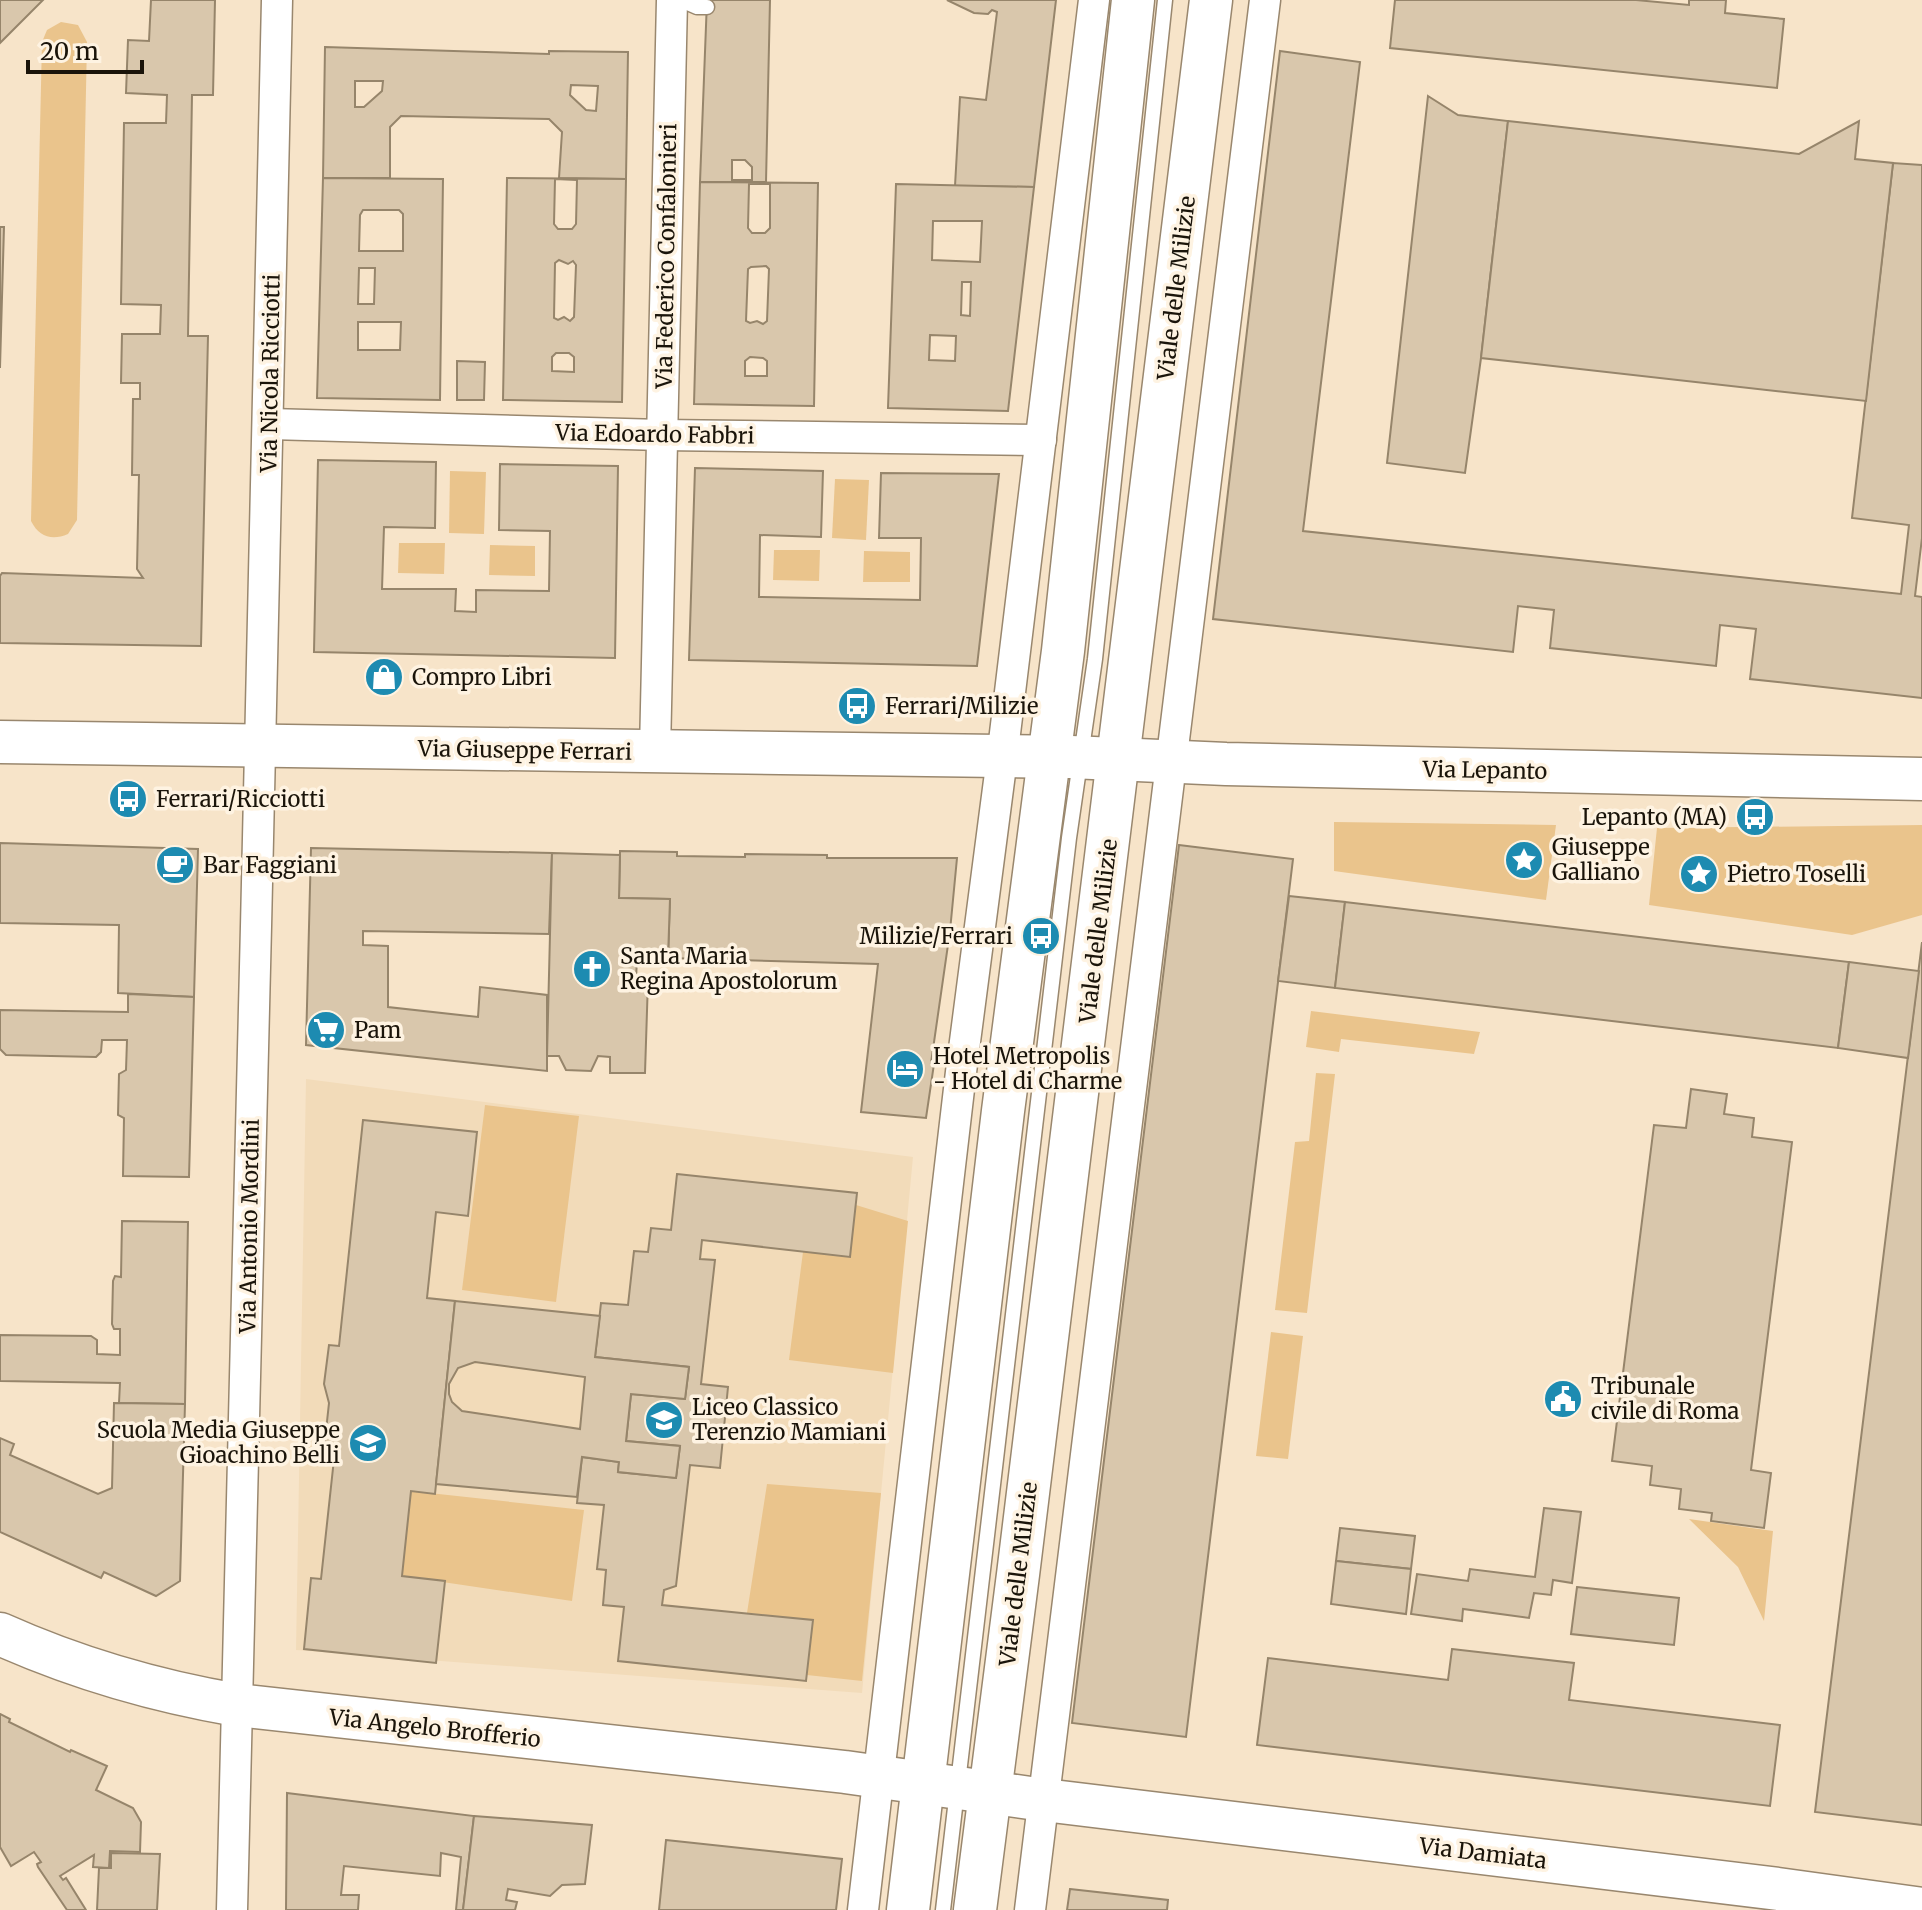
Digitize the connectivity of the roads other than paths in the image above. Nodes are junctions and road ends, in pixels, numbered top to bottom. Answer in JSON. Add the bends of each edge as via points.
{"nodes":[{"id":1,"x":277,"y":0,"type":"edge"},
{"id":2,"x":672,"y":0,"type":"edge"},
{"id":3,"x":681,"y":0,"type":"edge"},
{"id":4,"x":1094,"y":0,"type":"edge"},
{"id":5,"x":1133,"y":0,"type":"edge"},
{"id":6,"x":1165,"y":0,"type":"edge"},
{"id":7,"x":1211,"y":0,"type":"edge"},
{"id":8,"x":1265,"y":0,"type":"edge"},
{"id":9,"x":707,"y":7,"type":"dead end"},
{"id":10,"x":270,"y":424,"type":"junction"},
{"id":11,"x":661,"y":435,"type":"junction"},
{"id":12,"x":1041,"y":440,"type":"junction"},
{"id":13,"x":0,"y":742,"type":"edge"},
{"id":14,"x":260,"y":747,"type":"junction"},
{"id":15,"x":655,"y":751,"type":"junction"},
{"id":16,"x":1002,"y":758,"type":"junction"},
{"id":17,"x":1082,"y":758,"type":"junction"},
{"id":18,"x":1171,"y":762,"type":"junction"},
{"id":19,"x":1922,"y":779,"type":"edge"},
{"id":20,"x":961,"y":1072,"type":"junction"},
{"id":21,"x":1003,"y":1111,"type":"junction"},
{"id":22,"x":988,"y":1242,"type":"junction"},
{"id":23,"x":938,"y":1272,"type":"junction"},
{"id":24,"x":964,"y":1449,"type":"junction"},
{"id":25,"x":913,"y":1496,"type":"junction"},
{"id":26,"x":0,"y":1634,"type":"edge"},
{"id":27,"x":237,"y":1705,"type":"junction"},
{"id":28,"x":880,"y":1777,"type":"junction"},
{"id":29,"x":957,"y":1788,"type":"junction"},
{"id":30,"x":1044,"y":1800,"type":"junction"},
{"id":31,"x":1922,"y":1909,"type":"edge"},
{"id":32,"x":232,"y":1910,"type":"edge"},
{"id":33,"x":863,"y":1910,"type":"edge"},
{"id":34,"x":908,"y":1910,"type":"edge"},
{"id":35,"x":943,"y":1910,"type":"edge"},
{"id":36,"x":975,"y":1910,"type":"edge"},
{"id":37,"x":1030,"y":1910,"type":"edge"}],
"edges":[{"from":1,"to":10,"type":"street","name":"Via Nicola Ricciotti"},
{"from":2,"to":11,"type":"street","name":"Via Federico Confalonieri"},
{"from":3,"to":9,"type":"lane"},
{"from":4,"to":12,"type":"street"},
{"from":5,"to":17,"type":"street","name":"Viale delle Milizie"},
{"from":6,"to":17,"type":"lane","name":"Viale delle Milizie"},
{"from":7,"to":17,"type":"street","name":"Viale delle Milizie"},
{"from":8,"to":18,"type":"street"},
{"from":10,"to":11,"type":"street","name":"Via Edoardo Fabbri"},
{"from":10,"to":14,"type":"street","name":"Via Nicola Ricciotti"},
{"from":11,"to":12,"type":"street","name":"Via Edoardo Fabbri"},
{"from":11,"to":15,"type":"street","name":"Via Federico Confalonieri"},
{"from":12,"to":16,"type":"street"},
{"from":13,"to":14,"type":"street","name":"Via Giuseppe Ferrari"},
{"from":14,"to":15,"type":"street","name":"Via Giuseppe Ferrari"},
{"from":14,"to":27,"type":"street","name":"Via Antonio Mordini"},
{"from":15,"to":16,"type":"street","name":"Via Giuseppe Ferrari"},
{"from":16,"to":17,"type":"street","name":"Via Giuseppe Ferrari"},
{"from":16,"to":20,"type":"street"},
{"from":17,"to":18,"type":"street","name":"Via Lepanto"},
{"from":17,"to":21,"type":"street","name":"Viale delle Milizie"},
{"from":17,"to":29,"type":"street","name":"Viale delle Milizie"},
{"from":18,"to":19,"type":"street","name":"Via Lepanto"},
{"from":18,"to":30,"type":"street"},
{"from":20,"to":21,"type":"street"},
{"from":20,"to":23,"type":"street"},
{"from":21,"to":22,"type":"street","name":"Viale delle Milizie"},
{"from":22,"to":23,"type":"street"},
{"from":22,"to":24,"type":"street","name":"Viale delle Milizie"},
{"from":23,"to":25,"type":"street"},
{"from":24,"to":25,"type":"street"},
{"from":24,"to":29,"type":"street","name":"Viale delle Milizie"},
{"from":25,"to":28,"type":"street"},
{"from":26,"to":27,"type":"street","name":"Via Angelo Brofferio","via":[[111,1676]]},
{"from":27,"to":28,"type":"street","name":"Via Angelo Brofferio"},
{"from":27,"to":32,"type":"street","name":"Via Antonio Mordini"},
{"from":28,"to":29,"type":"street","name":"Via Angelo Brofferio"},
{"from":28,"to":33,"type":"street"},
{"from":29,"to":30,"type":"street","name":"Via Damiata"},
{"from":29,"to":34,"type":"street","name":"Viale delle Milizie"},
{"from":29,"to":35,"type":"lane","name":"Viale delle Milizie"},
{"from":29,"to":36,"type":"street","name":"Viale delle Milizie"},
{"from":30,"to":31,"type":"street","name":"Via Damiata"},
{"from":30,"to":37,"type":"street"}]}
